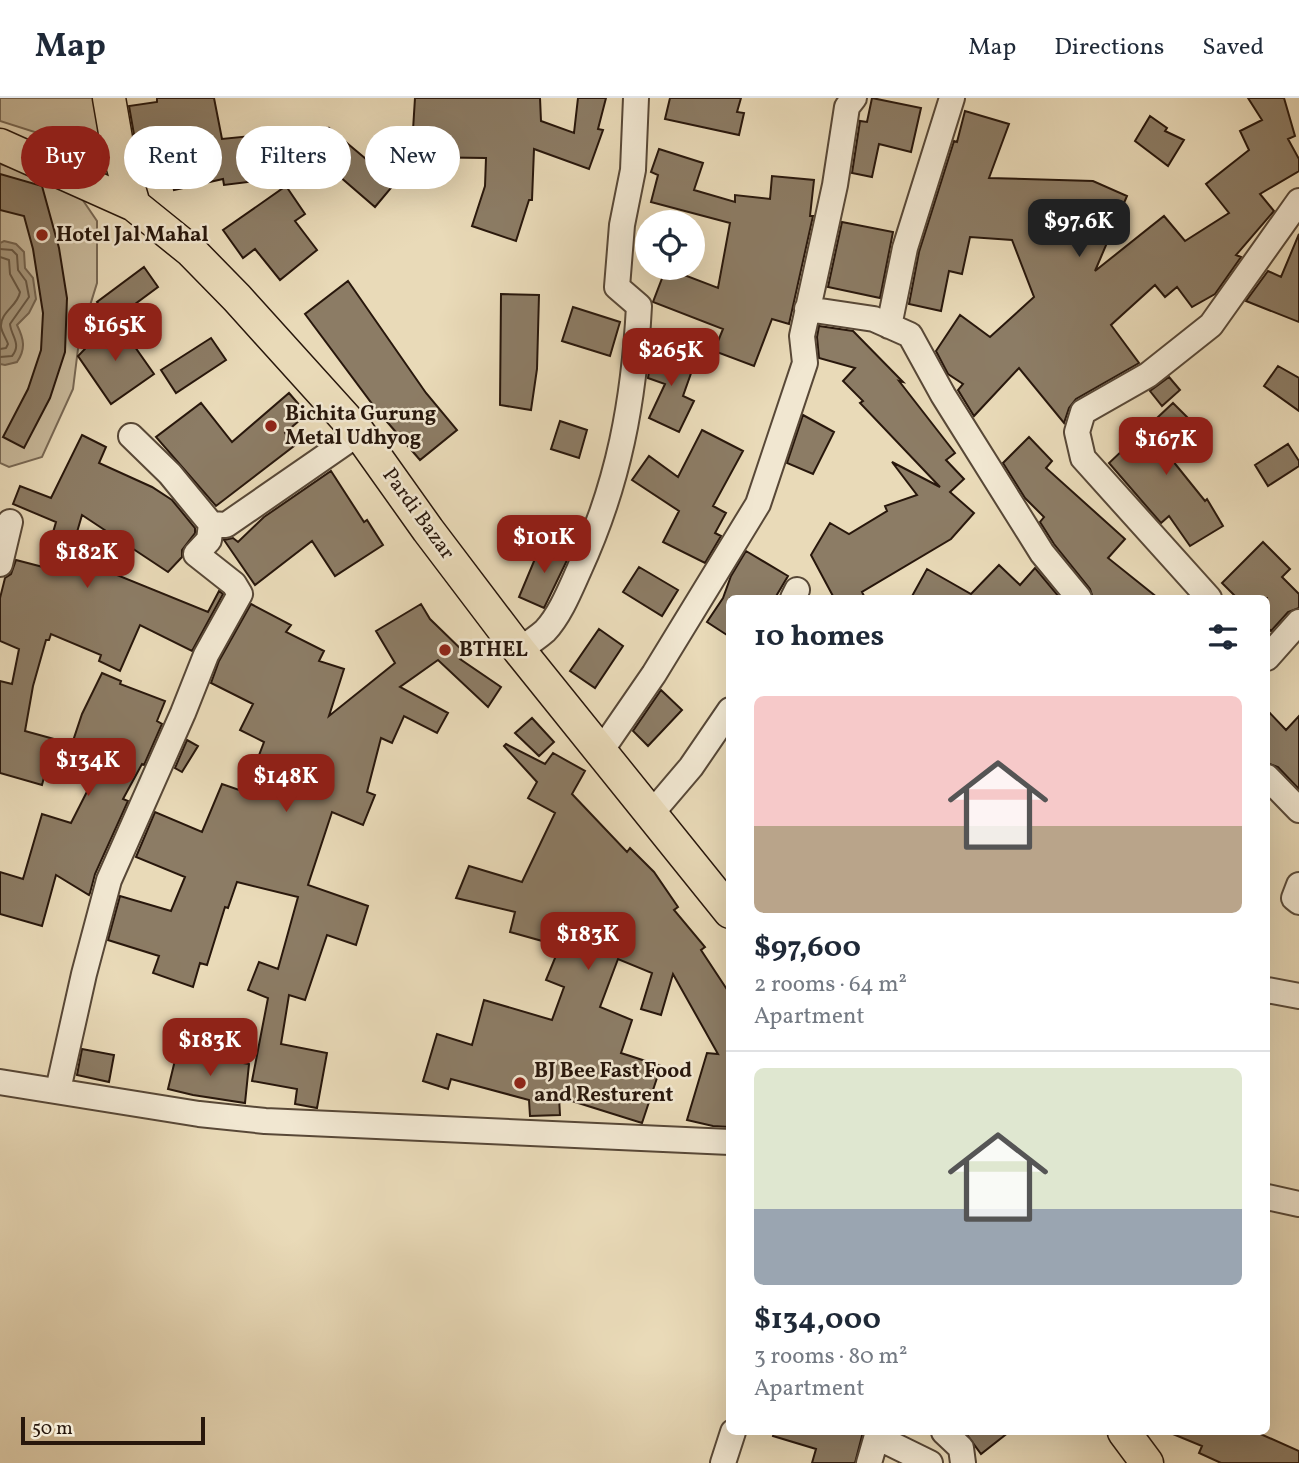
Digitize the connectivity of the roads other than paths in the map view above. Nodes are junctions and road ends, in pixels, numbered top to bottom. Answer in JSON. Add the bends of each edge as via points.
{"nodes":[{"id":1,"x":109,"y":98,"type":"edge"},
{"id":2,"x":636,"y":98,"type":"edge"},
{"id":3,"x":854,"y":98,"type":"edge"},
{"id":4,"x":952,"y":98,"type":"edge"},
{"id":5,"x":0,"y":145,"type":"edge"},
{"id":6,"x":1299,"y":201,"type":"edge"},
{"id":7,"x":134,"y":205,"type":"junction"},
{"id":8,"x":807,"y":309,"type":"junction"},
{"id":9,"x":889,"y":326,"type":"junction"},
{"id":10,"x":359,"y":433,"type":"junction"},
{"id":11,"x":131,"y":436,"type":"dead end"},
{"id":12,"x":10,"y":522,"type":"dead end"},
{"id":13,"x":211,"y":524,"type":"junction"},
{"id":14,"x":0,"y":565,"type":"edge"},
{"id":15,"x":1077,"y":595,"type":"edge"},
{"id":16,"x":1206,"y":595,"type":"edge"},
{"id":17,"x":1299,"y":622,"type":"edge"},
{"id":18,"x":519,"y":650,"type":"junction"},
{"id":19,"x":1270,"y":654,"type":"edge"},
{"id":20,"x":726,"y":716,"type":"edge"},
{"id":21,"x":601,"y":751,"type":"junction"},
{"id":22,"x":1270,"y":779,"type":"edge"},
{"id":23,"x":1299,"y":810,"type":"edge"},
{"id":24,"x":651,"y":814,"type":"junction"},
{"id":25,"x":1299,"y":885,"type":"edge"},
{"id":26,"x":726,"y":900,"type":"edge"},
{"id":27,"x":1299,"y":902,"type":"edge"},
{"id":28,"x":1270,"y":991,"type":"edge"},
{"id":29,"x":1299,"y":996,"type":"edge"},
{"id":30,"x":0,"y":1082,"type":"edge"},
{"id":31,"x":58,"y":1090,"type":"junction"},
{"id":32,"x":726,"y":1142,"type":"edge"},
{"id":33,"x":1270,"y":1199,"type":"edge"},
{"id":34,"x":1299,"y":1204,"type":"edge"},
{"id":35,"x":732,"y":1435,"type":"edge"},
{"id":36,"x":877,"y":1435,"type":"edge"},
{"id":37,"x":879,"y":1435,"type":"edge"},
{"id":38,"x":947,"y":1435,"type":"edge"},
{"id":39,"x":1126,"y":1435,"type":"edge"},
{"id":40,"x":723,"y":1463,"type":"edge"},
{"id":41,"x":869,"y":1463,"type":"edge"},
{"id":42,"x":930,"y":1463,"type":"edge"},
{"id":43,"x":963,"y":1463,"type":"edge"},
{"id":44,"x":1147,"y":1463,"type":"edge"}],
"edges":[{"from":1,"to":7,"type":"main road"},
{"from":2,"to":18,"type":"street","via":[[633,170],[617,287],[639,306],[638,328],[618,466],[569,594],[546,630]]},
{"from":3,"to":8,"type":"street","via":[[847,107]]},
{"from":4,"to":9,"type":"street","via":[[905,248]]},
{"from":5,"to":7,"type":"main road","name":"Pardi Bazar"},
{"from":6,"to":16,"type":"street","via":[[1211,325],[1148,375],[1083,412],[1077,432],[1083,458]]},
{"from":7,"to":10,"type":"main road","name":"Pardi Bazar","via":[[191,251]]},
{"from":8,"to":9,"type":"street","via":[[874,319]]},
{"from":8,"to":21,"type":"street","via":[[802,336],[805,363],[758,504]]},
{"from":9,"to":15,"type":"street","via":[[910,335],[1042,553]]},
{"from":10,"to":13,"type":"street","via":[[226,525]]},
{"from":10,"to":18,"type":"main road","name":"Pardi Bazar"},
{"from":11,"to":13,"type":"street"},
{"from":12,"to":14,"type":"street"},
{"from":13,"to":31,"type":"street","via":[[209,540],[196,554],[240,594],[206,655],[109,880]]},
{"from":17,"to":19,"type":"street"},
{"from":18,"to":21,"type":"main road","name":"Pardi Bazar"},
{"from":20,"to":24,"type":"street"},
{"from":21,"to":24,"type":"main road","name":"Pardi Bazar"},
{"from":22,"to":23,"type":"street"},
{"from":24,"to":26,"type":"main road","name":"Pardi Bazar"},
{"from":25,"to":27,"type":"street","via":[[1294,898]]},
{"from":28,"to":29,"type":"street"},
{"from":30,"to":31,"type":"street"},
{"from":31,"to":32,"type":"street","via":[[265,1121]]},
{"from":33,"to":34,"type":"street"},
{"from":35,"to":40,"type":"street"},
{"from":36,"to":41,"type":"street"},
{"from":37,"to":42,"type":"street"},
{"from":38,"to":43,"type":"street","via":[[961,1448]]},
{"from":39,"to":44,"type":"main road"}]}
